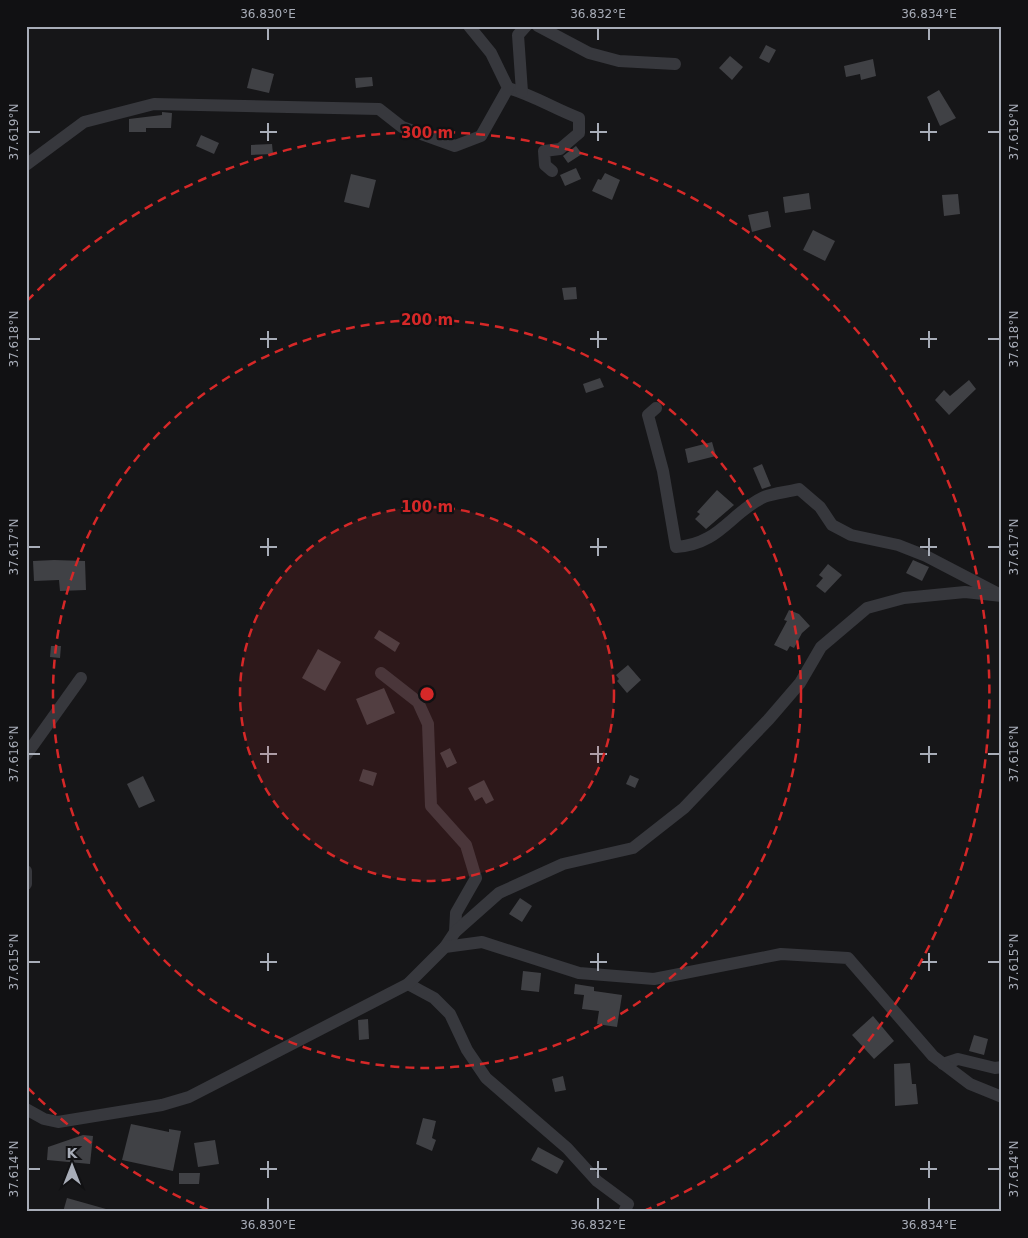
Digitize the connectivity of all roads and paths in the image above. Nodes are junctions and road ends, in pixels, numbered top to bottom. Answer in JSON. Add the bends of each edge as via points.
{"nodes":[{"id":1,"x":469,"y":26,"type":"edge"},
{"id":2,"x":526,"y":26,"type":"edge"},
{"id":3,"x":538,"y":26,"type":"edge"},
{"id":4,"x":675,"y":64,"type":"dead end"},
{"id":5,"x":508,"y":88,"type":"junction"},
{"id":6,"x":522,"y":92,"type":"junction"},
{"id":7,"x":26,"y":165,"type":"edge"},
{"id":8,"x":552,"y":171,"type":"dead end"},
{"id":9,"x":656,"y":408,"type":"dead end"},
{"id":10,"x":1002,"y":596,"type":"edge"},
{"id":11,"x":381,"y":673,"type":"dead end"},
{"id":12,"x":81,"y":678,"type":"dead end"},
{"id":13,"x":26,"y":755,"type":"edge"},
{"id":14,"x":26,"y":871,"type":"edge"},
{"id":15,"x":26,"y":884,"type":"edge"},
{"id":16,"x":455,"y":932,"type":"junction"},
{"id":17,"x":445,"y":947,"type":"junction"},
{"id":18,"x":408,"y":984,"type":"junction"},
{"id":19,"x":943,"y":1064,"type":"junction"},
{"id":20,"x":1002,"y":1068,"type":"edge"},
{"id":21,"x":1002,"y":1097,"type":"edge"},
{"id":22,"x":26,"y":1109,"type":"edge"},
{"id":23,"x":624,"y":1212,"type":"edge"}],
"edges":[{"from":1,"to":5,"type":"street","via":[[491,53]]},
{"from":2,"to":6,"type":"street","via":[[518,35]]},
{"from":3,"to":4,"type":"street","via":[[589,53],[619,61]]},
{"from":5,"to":6,"type":"street"},
{"from":5,"to":7,"type":"street","via":[[481,136],[455,146],[402,127],[379,109],[154,104],[84,122]]},
{"from":6,"to":8,"type":"street","via":[[579,118],[578,133],[560,149],[544,151],[545,165]]},
{"from":9,"to":10,"type":"street","via":[[648,415],[663,471],[676,547],[694,546],[723,529],[764,497],[798,490],[820,507],[832,525],[851,535],[898,545],[926,556]]},
{"from":10,"to":16,"type":"street","via":[[965,592],[913,597],[867,608],[821,647],[800,683],[684,808],[633,848],[563,864],[500,893]]},
{"from":11,"to":16,"type":"street","via":[[418,702],[428,724],[431,806],[466,845],[476,878],[456,913]]},
{"from":12,"to":13,"type":"street"},
{"from":14,"to":15,"type":"street"},
{"from":16,"to":17,"type":"street"},
{"from":17,"to":18,"type":"street"},
{"from":17,"to":19,"type":"street","via":[[482,942],[579,973],[654,979],[780,954],[848,958]]},
{"from":18,"to":22,"type":"street","via":[[190,1097],[162,1105],[58,1122]]},
{"from":18,"to":23,"type":"street","via":[[434,998],[450,1014],[467,1050],[486,1078],[567,1148],[597,1181],[628,1204]]},
{"from":19,"to":20,"type":"street","via":[[958,1060]]},
{"from":19,"to":21,"type":"street","via":[[970,1084]]}]}
